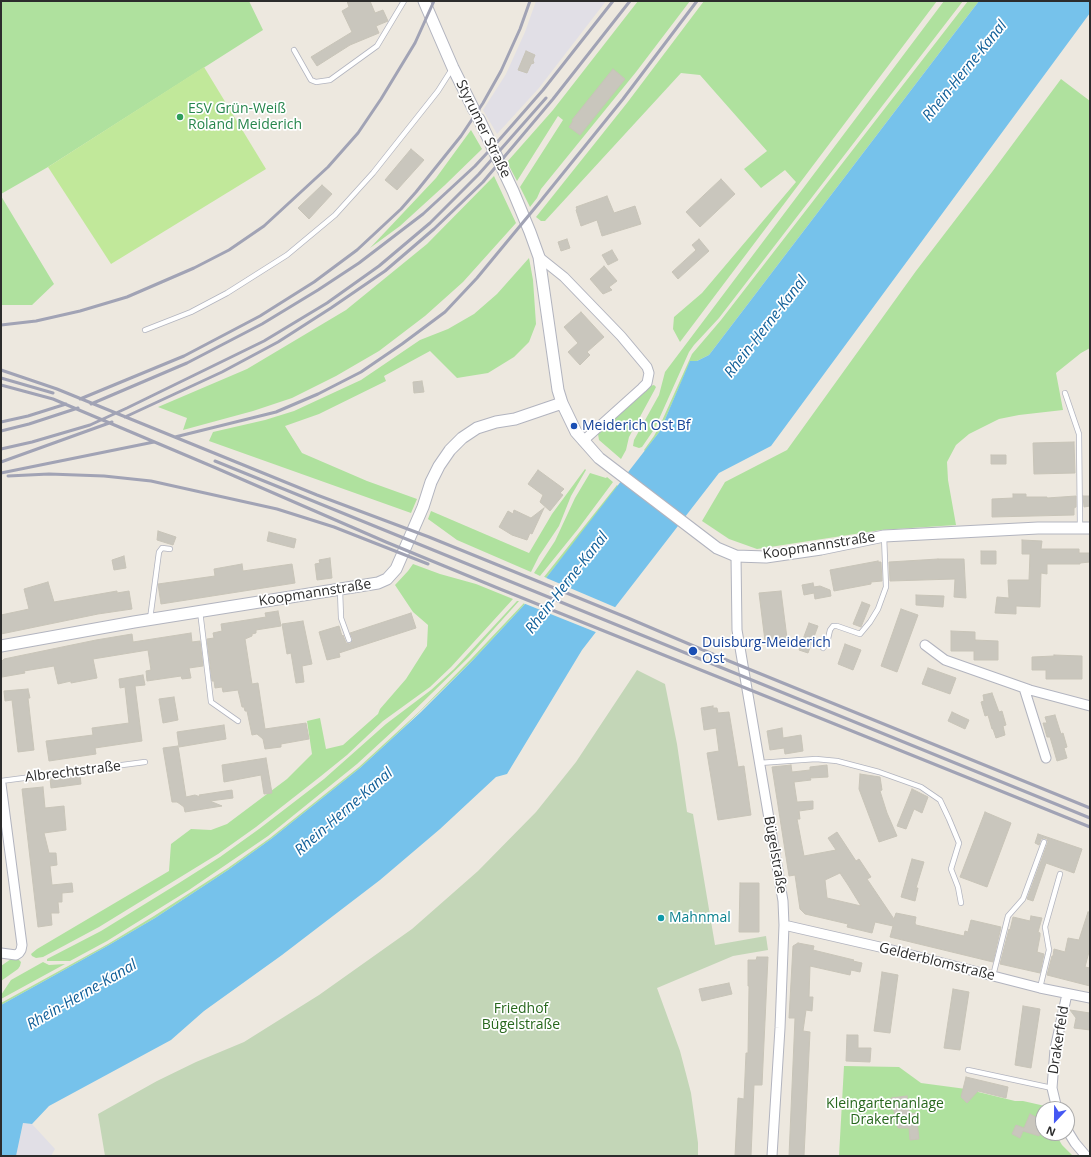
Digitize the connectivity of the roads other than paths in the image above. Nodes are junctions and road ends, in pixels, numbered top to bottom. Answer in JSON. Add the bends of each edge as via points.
{"nodes":[{"id":1,"x":404,"y":1,"type":"edge"},
{"id":2,"x":424,"y":1,"type":"edge"},
{"id":3,"x":294,"y":50,"type":"dead end"},
{"id":4,"x":453,"y":68,"type":"junction"},
{"id":5,"x":539,"y":257,"type":"junction"},
{"id":6,"x":145,"y":330,"type":"dead end"},
{"id":7,"x":558,"y":390,"type":"joint"},
{"id":8,"x":1066,"y":393,"type":"dead end"},
{"id":9,"x":562,"y":403,"type":"junction"},
{"id":10,"x":583,"y":440,"type":"junction"},
{"id":11,"x":1085,"y":528,"type":"edge"},
{"id":12,"x":884,"y":536,"type":"junction"},
{"id":13,"x":170,"y":549,"type":"dead end"},
{"id":14,"x":736,"y":556,"type":"junction"},
{"id":15,"x":340,"y":590,"type":"junction"},
{"id":16,"x":200,"y":611,"type":"junction"},
{"id":17,"x":150,"y":619,"type":"junction"},
{"id":18,"x":349,"y":640,"type":"dead end"},
{"id":19,"x":925,"y":645,"type":"dead end"},
{"id":20,"x":1,"y":646,"type":"edge"},
{"id":21,"x":823,"y":648,"type":"dead end"},
{"id":22,"x":1024,"y":688,"type":"junction"},
{"id":23,"x":1090,"y":706,"type":"edge"},
{"id":24,"x":238,"y":722,"type":"dead end"},
{"id":25,"x":1046,"y":758,"type":"dead end"},
{"id":26,"x":145,"y":762,"type":"dead end"},
{"id":27,"x":759,"y":763,"type":"junction"},
{"id":28,"x":1,"y":781,"type":"edge"},
{"id":29,"x":1,"y":784,"type":"edge"},
{"id":30,"x":1044,"y":842,"type":"dead end"},
{"id":31,"x":1060,"y":874,"type":"dead end"},
{"id":32,"x":962,"y":903,"type":"dead end"},
{"id":33,"x":784,"y":925,"type":"junction"},
{"id":34,"x":1,"y":953,"type":"edge"},
{"id":35,"x":993,"y":976,"type":"junction"},
{"id":36,"x":1040,"y":988,"type":"junction"},
{"id":37,"x":1067,"y":994,"type":"junction"},
{"id":38,"x":1090,"y":998,"type":"edge"},
{"id":39,"x":968,"y":1070,"type":"dead end"},
{"id":40,"x":1052,"y":1088,"type":"junction"},
{"id":41,"x":1055,"y":1101,"type":"edge"},
{"id":42,"x":1074,"y":1141,"type":"edge"},
{"id":43,"x":772,"y":1156,"type":"edge"},
{"id":44,"x":1086,"y":1156,"type":"edge"}],
"edges":[{"from":1,"to":3,"type":"lane","via":[[377,46],[330,80],[311,80]]},
{"from":2,"to":4,"type":"street","name":"Styrumer Straße"},
{"from":4,"to":5,"type":"street","name":"Styrumer Straße","via":[[513,191]]},
{"from":4,"to":6,"type":"lane","via":[[438,91],[373,173],[335,215],[287,255],[227,293],[191,312]]},
{"from":5,"to":7,"type":"street","name":"Styrumer Straße"},
{"from":5,"to":10,"type":"street","via":[[564,277],[616,331],[642,360],[649,373],[642,388]]},
{"from":7,"to":9,"type":"street","name":"Koopmannstraße"},
{"from":8,"to":11,"type":"lane","via":[[1079,434]]},
{"from":9,"to":10,"type":"street","name":"Koopmannstraße","via":[[576,432]]},
{"from":9,"to":15,"type":"street","name":"Koopmannstraße","via":[[515,420],[477,428],[462,438],[439,466],[396,569],[388,579]]},
{"from":10,"to":14,"type":"street","name":"Koopmannstraße","via":[[599,458],[717,548]]},
{"from":11,"to":12,"type":"street","name":"Koopmannstraße","via":[[1030,528]]},
{"from":12,"to":14,"type":"street","name":"Koopmannstraße","via":[[766,557]]},
{"from":12,"to":21,"type":"lane","via":[[886,587],[878,609],[860,634],[833,626]]},
{"from":13,"to":17,"type":"lane","via":[[162,548],[159,552]]},
{"from":14,"to":27,"type":"street","name":"Bügelstraße","via":[[737,630]]},
{"from":15,"to":16,"type":"street","name":"Koopmannstraße"},
{"from":15,"to":18,"type":"lane","via":[[342,618]]},
{"from":16,"to":17,"type":"street","name":"Koopmannstraße"},
{"from":16,"to":24,"type":"lane","via":[[211,702]]},
{"from":17,"to":20,"type":"street","name":"Koopmannstraße"},
{"from":19,"to":22,"type":"street","via":[[945,660]]},
{"from":22,"to":23,"type":"street"},
{"from":22,"to":25,"type":"street"},
{"from":26,"to":28,"type":"lane","name":"Albrechtstraße"},
{"from":27,"to":32,"type":"lane","via":[[837,761],[921,787],[940,800],[959,843],[951,869]]},
{"from":27,"to":33,"type":"street","name":"Bügelstraße","via":[[783,901]]},
{"from":29,"to":34,"type":"street","via":[[22,945],[16,955]]},
{"from":30,"to":35,"type":"lane","via":[[1023,899],[1008,916]]},
{"from":31,"to":36,"type":"lane","via":[[1045,927],[1049,950]]},
{"from":33,"to":35,"type":"street","name":"Gelderblomstraße"},
{"from":33,"to":43,"type":"street","name":"Bügelstraße"},
{"from":35,"to":36,"type":"street","name":"Gelderblomstraße"},
{"from":36,"to":37,"type":"street","name":"Gelderblomstraße"},
{"from":37,"to":38,"type":"street","name":"Gelderblomstraße"},
{"from":37,"to":40,"type":"street","name":"Drakerfeld","via":[[1055,1049]]},
{"from":39,"to":40,"type":"lane"},
{"from":40,"to":41,"type":"street","name":"Drakerfeld"},
{"from":42,"to":44,"type":"street"}]}
